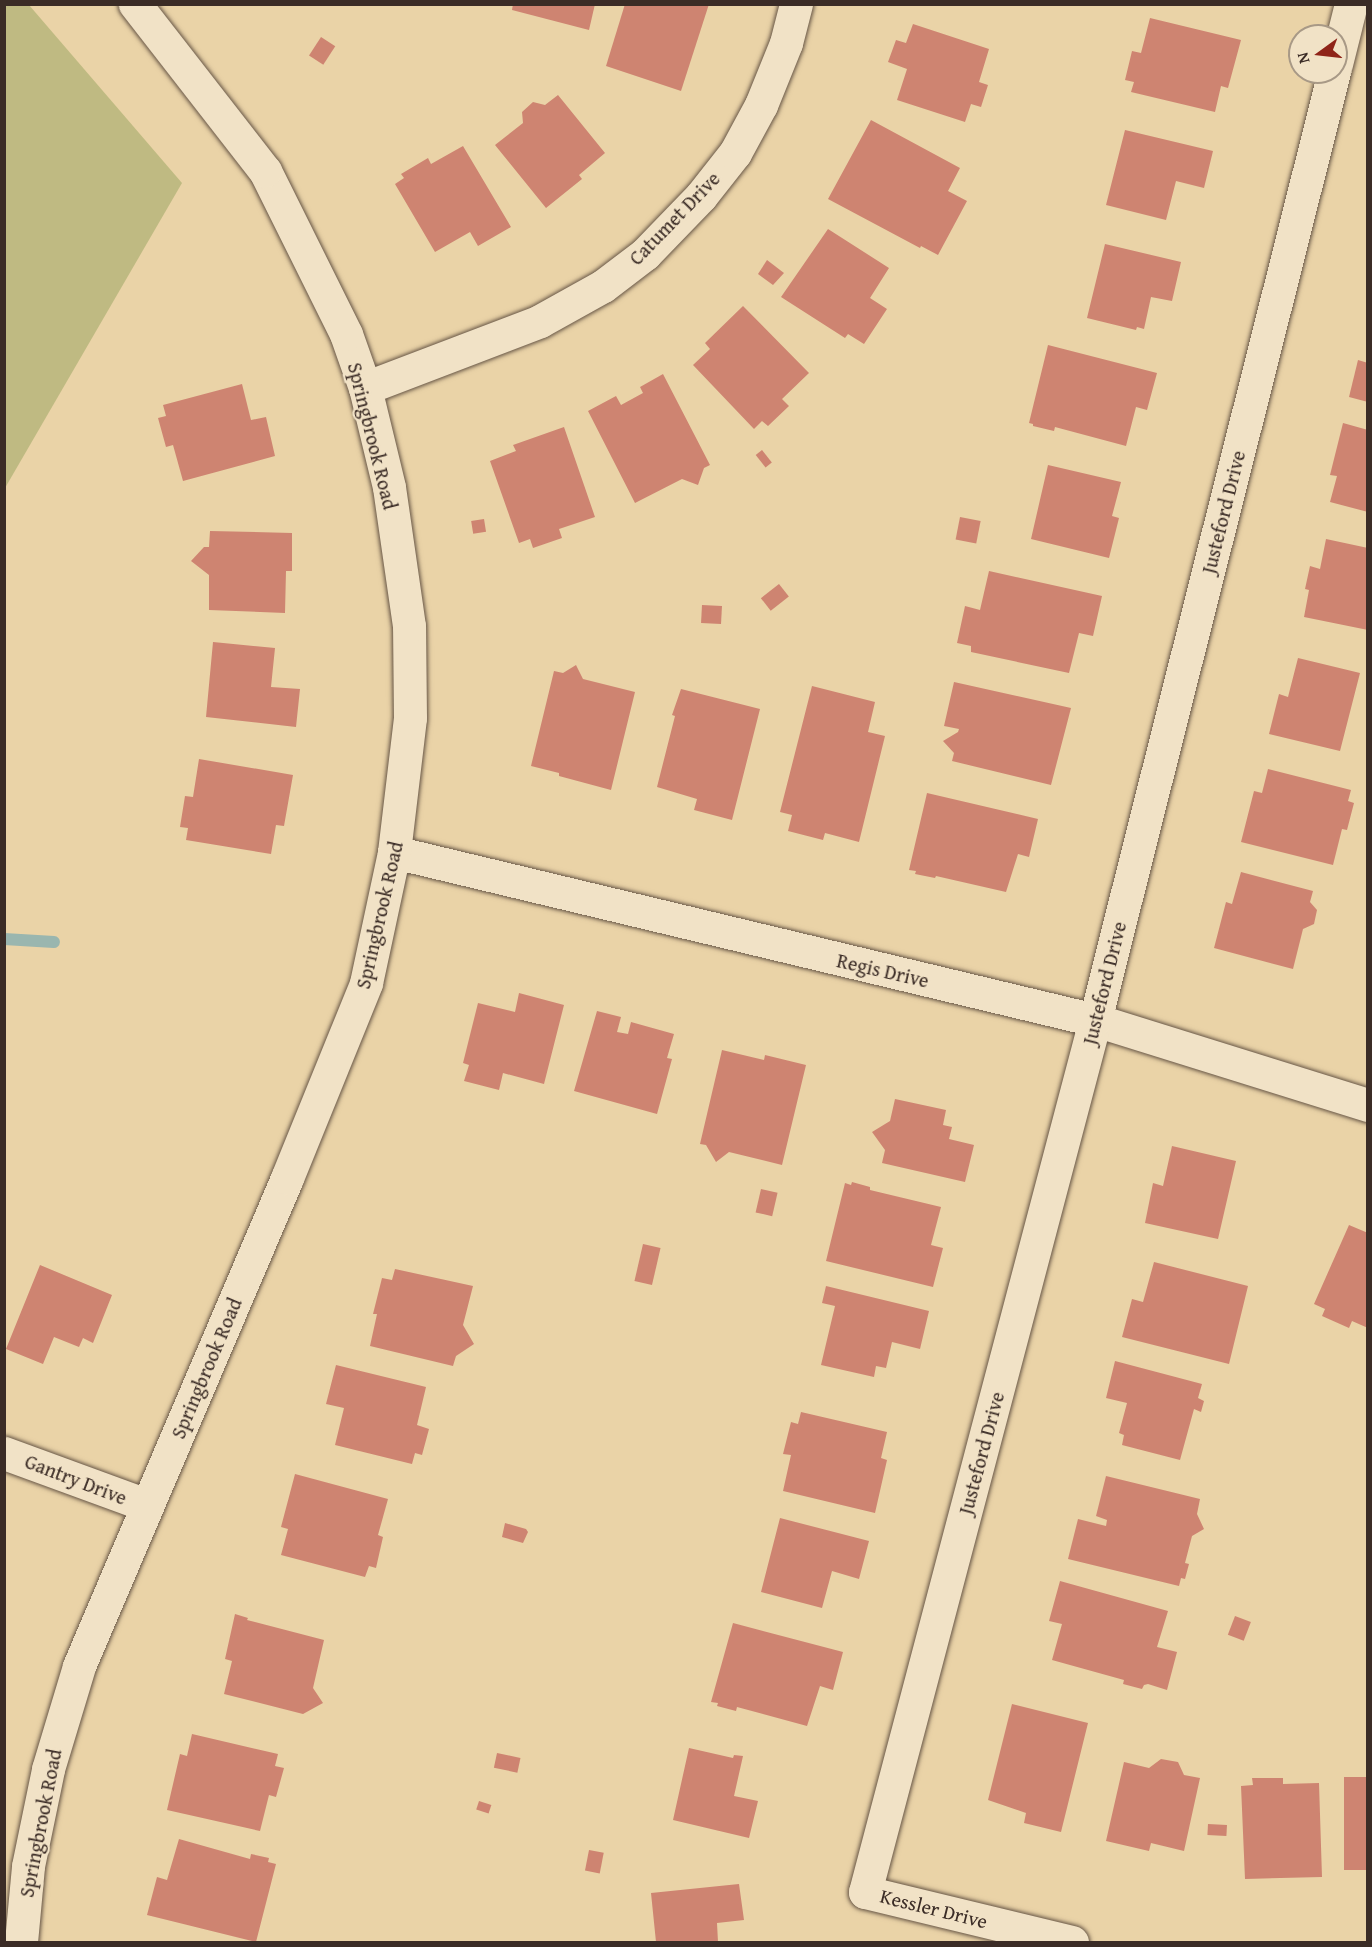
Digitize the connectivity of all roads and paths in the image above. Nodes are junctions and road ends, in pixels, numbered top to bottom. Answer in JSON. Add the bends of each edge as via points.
{"nodes":[{"id":1,"x":135,"y":4,"type":"edge"},
{"id":2,"x":796,"y":4,"type":"edge"},
{"id":3,"x":1351,"y":4,"type":"edge"},
{"id":4,"x":1346,"y":24,"type":"edge"},
{"id":5,"x":1331,"y":84,"type":"edge"},
{"id":6,"x":364,"y":388,"type":"junction"},
{"id":7,"x":394,"y":852,"type":"junction"},
{"id":8,"x":1095,"y":1020,"type":"junction"},
{"id":9,"x":1368,"y":1105,"type":"edge"},
{"id":10,"x":4,"y":1454,"type":"edge"},
{"id":11,"x":146,"y":1505,"type":"junction"},
{"id":12,"x":865,"y":1892,"type":"joint"},
{"id":13,"x":21,"y":1942,"type":"edge"},
{"id":14,"x":1072,"y":1942,"type":"edge"}],
"edges":[{"from":1,"to":6,"type":"street","name":"Springbrook Road","via":[[265,171],[332,302]]},
{"from":2,"to":6,"type":"street","name":"Catumet Drive","via":[[786,43],[761,105],[735,153],[701,196],[645,254],[603,286],[540,321]]},
{"from":3,"to":4,"type":"street"},
{"from":5,"to":8,"type":"street","name":"Justeford Drive"},
{"from":6,"to":7,"type":"street","name":"Springbrook Road","via":[[389,487],[409,626],[410,718]]},
{"from":7,"to":8,"type":"street","name":"Regis Drive"},
{"from":7,"to":11,"type":"street","name":"Springbrook Road","via":[[366,983]]},
{"from":8,"to":9,"type":"street","name":"Regis Drive"},
{"from":8,"to":12,"type":"street","name":"Justeford Drive"},
{"from":10,"to":11,"type":"street","name":"Gantry Drive"},
{"from":11,"to":13,"type":"street","name":"Springbrook Road","via":[[79,1666],[48,1768],[28,1866]]},
{"from":12,"to":14,"type":"street","name":"Kessler Drive"}]}
